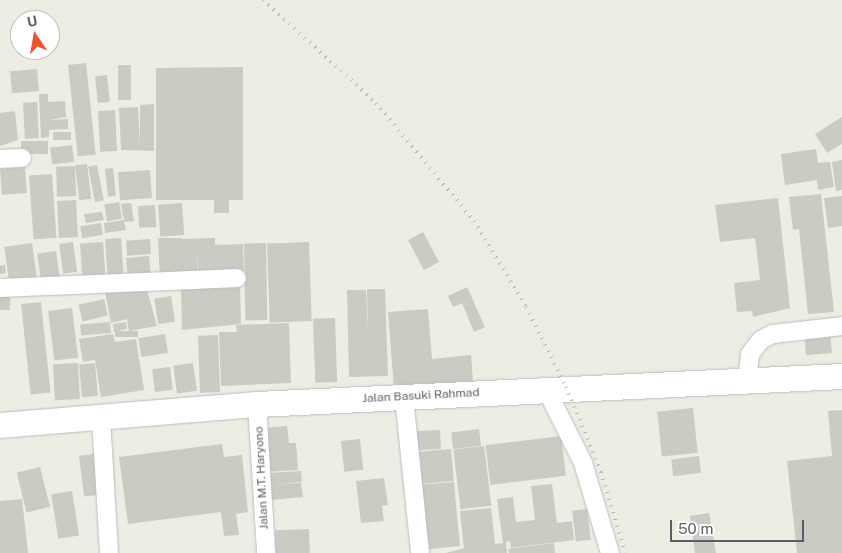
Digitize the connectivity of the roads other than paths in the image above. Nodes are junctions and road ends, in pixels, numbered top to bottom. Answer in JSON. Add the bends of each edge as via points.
{"nodes":[{"id":1,"x":0,"y":158,"type":"edge"},
{"id":2,"x":22,"y":158,"type":"dead end"},
{"id":3,"x":237,"y":278,"type":"dead end"},
{"id":4,"x":0,"y":288,"type":"edge"},
{"id":5,"x":842,"y":326,"type":"edge"},
{"id":6,"x":842,"y":376,"type":"edge"},
{"id":7,"x":747,"y":380,"type":"junction"},
{"id":8,"x":546,"y":389,"type":"junction"},
{"id":9,"x":404,"y":397,"type":"junction"},
{"id":10,"x":258,"y":404,"type":"junction"},
{"id":11,"x":101,"y":418,"type":"junction"},
{"id":12,"x":0,"y":425,"type":"edge"},
{"id":13,"x":109,"y":553,"type":"edge"},
{"id":14,"x":266,"y":553,"type":"edge"},
{"id":15,"x":420,"y":553,"type":"edge"},
{"id":16,"x":610,"y":553,"type":"edge"}],
"edges":[{"from":1,"to":2,"type":"street"},
{"from":3,"to":4,"type":"street"},
{"from":5,"to":7,"type":"street","via":[[773,334],[761,340],[750,354]]},
{"from":6,"to":7,"type":"main road","name":"Jalan Basuki Rahmad"},
{"from":7,"to":8,"type":"main road","name":"Jalan Basuki Rahmad"},
{"from":8,"to":9,"type":"main road","name":"Jalan Basuki Rahmad"},
{"from":8,"to":16,"type":"street","via":[[583,463]]},
{"from":9,"to":10,"type":"main road","name":"Jalan Basuki Rahmad"},
{"from":9,"to":15,"type":"street"},
{"from":10,"to":11,"type":"main road","name":"Jalan Basuki Rahmad"},
{"from":10,"to":14,"type":"street","name":"Jalan M.T. Haryono"},
{"from":11,"to":12,"type":"main road","name":"Jalan Basuki Rahmad"},
{"from":11,"to":13,"type":"street"}]}
